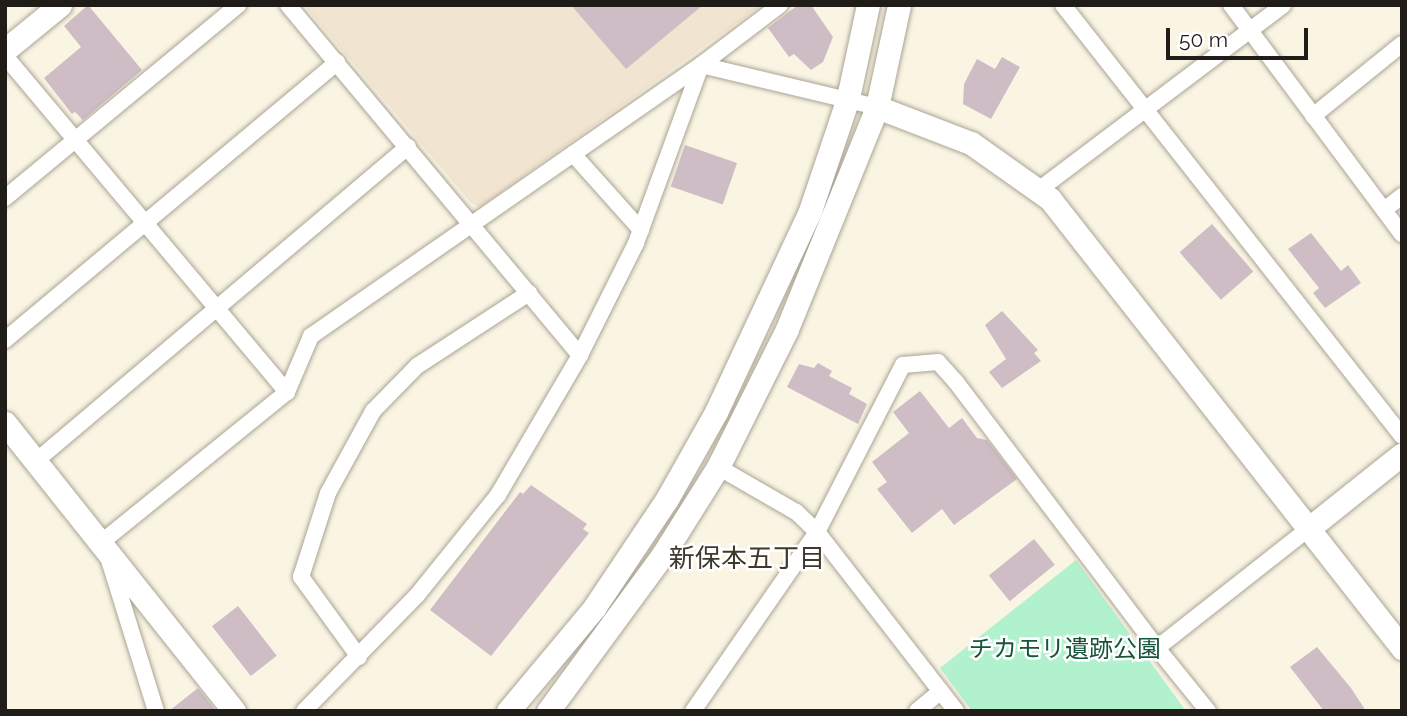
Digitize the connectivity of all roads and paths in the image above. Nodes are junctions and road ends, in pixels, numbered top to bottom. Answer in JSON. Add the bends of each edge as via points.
{"nodes":[{"id":1,"x":60,"y":5,"type":"edge"},
{"id":2,"x":238,"y":5,"type":"edge"},
{"id":3,"x":288,"y":5,"type":"edge"},
{"id":4,"x":779,"y":5,"type":"edge"},
{"id":5,"x":868,"y":5,"type":"edge"},
{"id":6,"x":899,"y":5,"type":"edge"},
{"id":7,"x":1063,"y":5,"type":"edge"},
{"id":8,"x":1231,"y":5,"type":"edge"},
{"id":9,"x":1283,"y":5,"type":"edge"},
{"id":10,"x":1250,"y":32,"type":"junction"},
{"id":11,"x":1402,"y":44,"type":"edge"},
{"id":12,"x":5,"y":50,"type":"edge"},
{"id":13,"x":5,"y":56,"type":"edge"},
{"id":14,"x":337,"y":62,"type":"junction"},
{"id":15,"x":701,"y":65,"type":"junction"},
{"id":16,"x":848,"y":98,"type":"junction"},
{"id":17,"x":877,"y":107,"type":"junction"},
{"id":18,"x":1146,"y":113,"type":"junction"},
{"id":19,"x":1313,"y":116,"type":"junction"},
{"id":20,"x":75,"y":139,"type":"junction"},
{"id":21,"x":408,"y":147,"type":"junction"},
{"id":22,"x":573,"y":154,"type":"junction"},
{"id":23,"x":1040,"y":189,"type":"junction"},
{"id":24,"x":1402,"y":196,"type":"edge"},
{"id":25,"x":5,"y":198,"type":"edge"},
{"id":26,"x":1384,"y":210,"type":"junction"},
{"id":27,"x":146,"y":224,"type":"junction"},
{"id":28,"x":472,"y":224,"type":"junction"},
{"id":29,"x":641,"y":230,"type":"junction"},
{"id":30,"x":1402,"y":234,"type":"edge"},
{"id":31,"x":528,"y":293,"type":"junction"},
{"id":32,"x":217,"y":308,"type":"junction"},
{"id":33,"x":5,"y":340,"type":"edge"},
{"id":34,"x":580,"y":355,"type":"junction"},
{"id":35,"x":287,"y":392,"type":"junction"},
{"id":36,"x":5,"y":423,"type":"edge"},
{"id":37,"x":1402,"y":436,"type":"edge"},
{"id":38,"x":1402,"y":454,"type":"edge"},
{"id":39,"x":36,"y":461,"type":"junction"},
{"id":40,"x":718,"y":467,"type":"junction"},
{"id":41,"x":1308,"y":530,"type":"junction"},
{"id":42,"x":817,"y":532,"type":"junction"},
{"id":43,"x":103,"y":541,"type":"junction"},
{"id":44,"x":1157,"y":648,"type":"junction"},
{"id":45,"x":1402,"y":648,"type":"edge"},
{"id":46,"x":359,"y":657,"type":"junction"},
{"id":47,"x":941,"y":691,"type":"junction"},
{"id":48,"x":156,"y":711,"type":"edge"},
{"id":49,"x":234,"y":711,"type":"edge"},
{"id":50,"x":304,"y":711,"type":"edge"},
{"id":51,"x":508,"y":711,"type":"edge"},
{"id":52,"x":548,"y":711,"type":"edge"},
{"id":53,"x":693,"y":711,"type":"edge"},
{"id":54,"x":917,"y":711,"type":"edge"},
{"id":55,"x":957,"y":711,"type":"edge"},
{"id":56,"x":1208,"y":711,"type":"edge"}],
"edges":[{"from":1,"to":12,"type":"street"},
{"from":2,"to":20,"type":"street"},
{"from":3,"to":14,"type":"street"},
{"from":4,"to":15,"type":"street"},
{"from":5,"to":16,"type":"street"},
{"from":6,"to":17,"type":"street"},
{"from":7,"to":18,"type":"street"},
{"from":8,"to":10,"type":"street"},
{"from":9,"to":10,"type":"street"},
{"from":10,"to":18,"type":"street"},
{"from":10,"to":19,"type":"street"},
{"from":11,"to":19,"type":"street"},
{"from":13,"to":20,"type":"street"},
{"from":14,"to":21,"type":"street"},
{"from":14,"to":27,"type":"street"},
{"from":15,"to":16,"type":"street"},
{"from":15,"to":22,"type":"street"},
{"from":15,"to":29,"type":"street"},
{"from":16,"to":17,"type":"street"},
{"from":16,"to":51,"type":"street","via":[[810,211],[699,443],[594,608]]},
{"from":17,"to":23,"type":"street","via":[[971,143]]},
{"from":17,"to":40,"type":"street","via":[[787,329]]},
{"from":18,"to":23,"type":"street"},
{"from":18,"to":37,"type":"street"},
{"from":19,"to":26,"type":"street"},
{"from":20,"to":25,"type":"street"},
{"from":20,"to":27,"type":"street"},
{"from":21,"to":28,"type":"street"},
{"from":21,"to":32,"type":"street"},
{"from":22,"to":28,"type":"street"},
{"from":22,"to":29,"type":"street"},
{"from":23,"to":41,"type":"street"},
{"from":24,"to":26,"type":"street"},
{"from":26,"to":30,"type":"street"},
{"from":27,"to":32,"type":"street"},
{"from":27,"to":33,"type":"street"},
{"from":28,"to":31,"type":"street"},
{"from":28,"to":35,"type":"street","via":[[311,336]]},
{"from":29,"to":34,"type":"street"},
{"from":31,"to":34,"type":"street"},
{"from":31,"to":46,"type":"street","via":[[408,375],[373,411],[328,493],[301,577]]},
{"from":32,"to":35,"type":"street"},
{"from":32,"to":39,"type":"street"},
{"from":34,"to":46,"type":"street","via":[[498,495],[418,594]]},
{"from":35,"to":43,"type":"street"},
{"from":36,"to":39,"type":"street"},
{"from":38,"to":41,"type":"street"},
{"from":39,"to":43,"type":"street"},
{"from":40,"to":42,"type":"street","via":[[796,512]]},
{"from":40,"to":52,"type":"street","via":[[662,556]]},
{"from":41,"to":44,"type":"street"},
{"from":41,"to":45,"type":"street"},
{"from":42,"to":44,"type":"street","via":[[903,365],[938,362]]},
{"from":42,"to":47,"type":"street"},
{"from":42,"to":53,"type":"street"},
{"from":43,"to":48,"type":"street"},
{"from":43,"to":49,"type":"street"},
{"from":44,"to":56,"type":"street"},
{"from":46,"to":50,"type":"street"},
{"from":47,"to":54,"type":"street"},
{"from":47,"to":55,"type":"street"}]}
